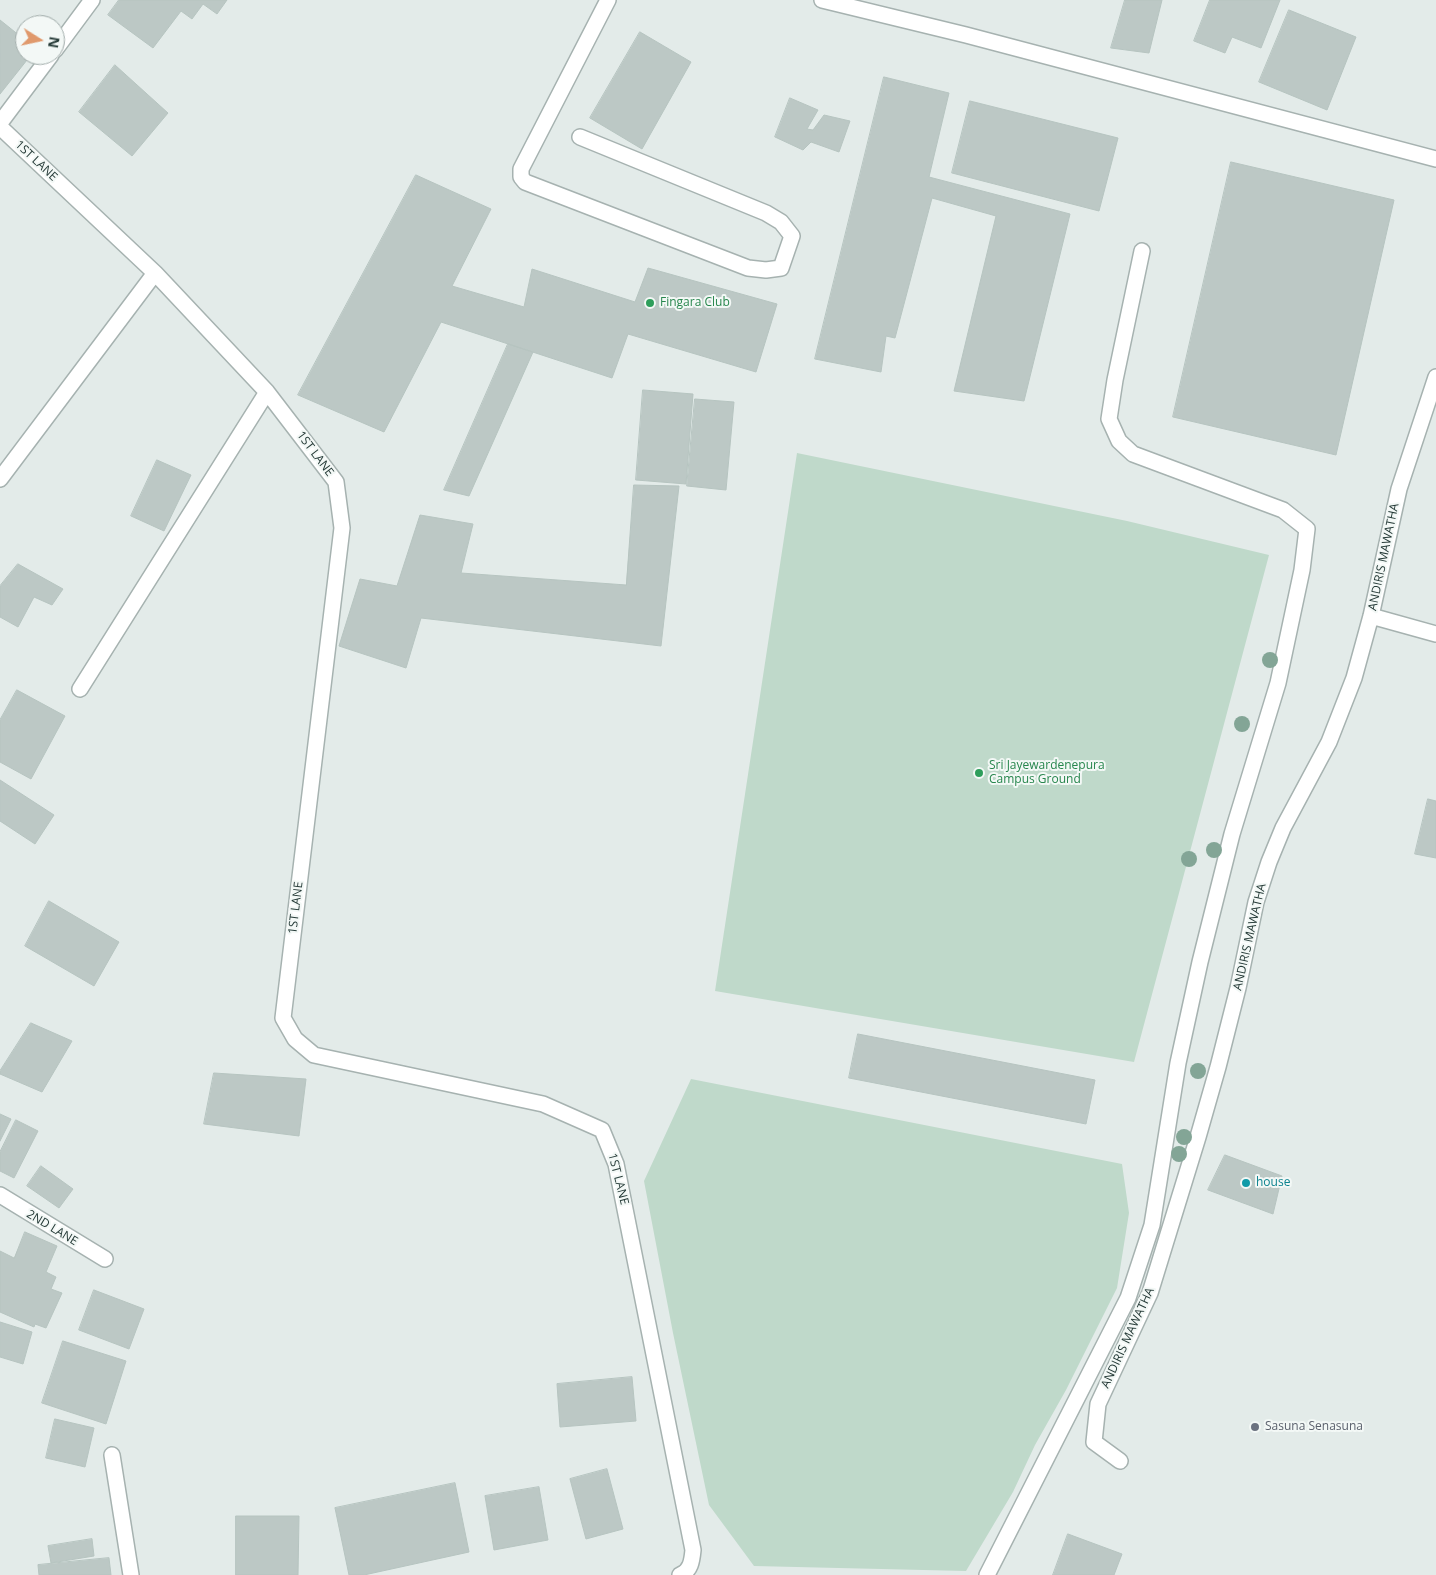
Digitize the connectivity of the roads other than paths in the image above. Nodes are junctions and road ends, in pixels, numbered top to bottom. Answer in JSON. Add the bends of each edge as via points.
{"nodes":[{"id":1,"x":92,"y":0,"type":"edge"},
{"id":2,"x":608,"y":0,"type":"edge"},
{"id":3,"x":822,"y":0,"type":"edge"},
{"id":4,"x":65,"y":36,"type":"edge"},
{"id":5,"x":44,"y":65,"type":"edge"},
{"id":6,"x":0,"y":123,"type":"edge"},
{"id":7,"x":0,"y":127,"type":"edge"},
{"id":8,"x":580,"y":137,"type":"dead end"},
{"id":9,"x":1436,"y":159,"type":"edge"},
{"id":10,"x":1142,"y":251,"type":"dead end"},
{"id":11,"x":154,"y":273,"type":"junction"},
{"id":12,"x":1436,"y":377,"type":"edge"},
{"id":13,"x":267,"y":392,"type":"junction"},
{"id":14,"x":0,"y":479,"type":"edge"},
{"id":15,"x":1371,"y":616,"type":"junction"},
{"id":16,"x":1436,"y":634,"type":"edge"},
{"id":17,"x":80,"y":689,"type":"dead end"},
{"id":18,"x":0,"y":1195,"type":"edge"},
{"id":19,"x":105,"y":1259,"type":"dead end"},
{"id":20,"x":112,"y":1455,"type":"dead end"},
{"id":21,"x":1120,"y":1461,"type":"dead end"},
{"id":22,"x":131,"y":1575,"type":"edge"},
{"id":23,"x":680,"y":1575,"type":"edge"},
{"id":24,"x":987,"y":1575,"type":"edge"}],
"edges":[{"from":1,"to":4,"type":"street"},
{"from":2,"to":8,"type":"street","via":[[521,169],[525,182],[748,268],[781,268],[792,236],[781,222]]},
{"from":3,"to":9,"type":"street"},
{"from":5,"to":6,"type":"street"},
{"from":7,"to":11,"type":"street","name":"1ST LANE"},
{"from":10,"to":24,"type":"street","via":[[1114,380],[1109,420],[1119,441],[1133,454],[1283,510],[1307,529],[1302,570],[1278,683],[1232,834],[1200,962],[1178,1063],[1152,1225],[1128,1298]]},
{"from":11,"to":13,"type":"street","name":"1ST LANE"},
{"from":11,"to":14,"type":"street"},
{"from":12,"to":15,"type":"street","name":"ANDIRIS MAWATHA","via":[[1399,489]]},
{"from":13,"to":17,"type":"street"},
{"from":13,"to":23,"type":"street","name":"1ST LANE","via":[[336,482],[342,528],[283,1018],[295,1039],[314,1055],[543,1104],[602,1130],[616,1164],[693,1550],[692,1563]]},
{"from":15,"to":16,"type":"street"},
{"from":15,"to":21,"type":"street","name":"ANDIRIS MAWATHA","via":[[1354,678],[1329,742],[1283,828],[1269,862],[1256,902],[1218,1067],[1150,1292],[1098,1404],[1094,1442]]},
{"from":18,"to":19,"type":"street","name":"2ND LANE"},
{"from":20,"to":22,"type":"street"}]}
